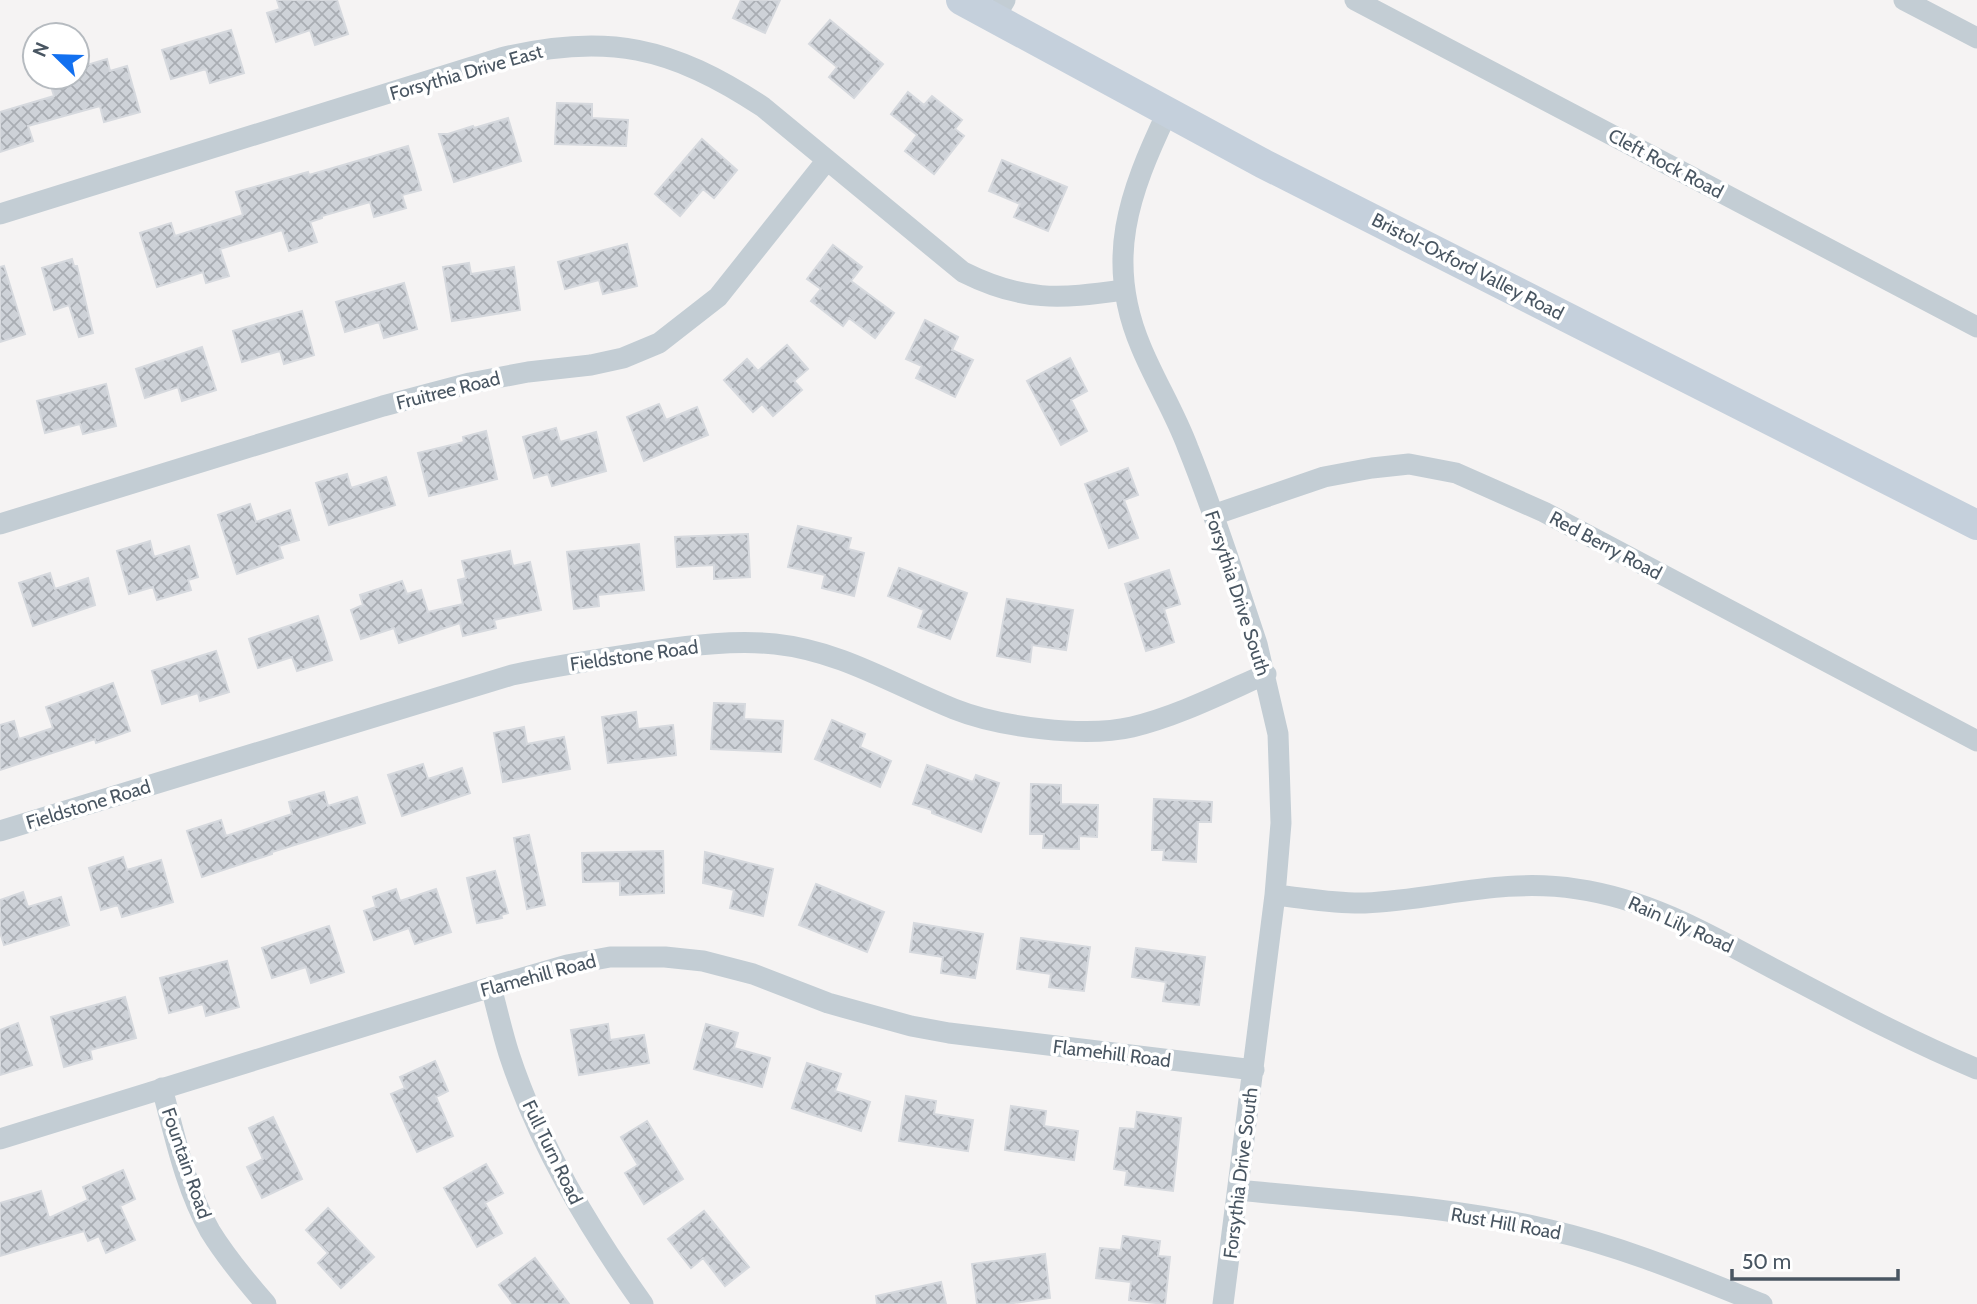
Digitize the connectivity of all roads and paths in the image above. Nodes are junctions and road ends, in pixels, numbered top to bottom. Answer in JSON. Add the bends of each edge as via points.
{"nodes":[{"id":1,"x":961,"y":0,"type":"edge"},
{"id":2,"x":1355,"y":0,"type":"edge"},
{"id":3,"x":1904,"y":0,"type":"edge"},
{"id":4,"x":1000,"y":9,"type":"edge"},
{"id":5,"x":1977,"y":38,"type":"edge"},
{"id":6,"x":1167,"y":113,"type":"junction"},
{"id":7,"x":828,"y":160,"type":"junction"},
{"id":8,"x":0,"y":214,"type":"edge"},
{"id":9,"x":1124,"y":290,"type":"junction"},
{"id":10,"x":1977,"y":327,"type":"edge"},
{"id":11,"x":1213,"y":515,"type":"junction"},
{"id":12,"x":0,"y":524,"type":"edge"},
{"id":13,"x":1977,"y":525,"type":"edge"},
{"id":14,"x":1266,"y":674,"type":"junction"},
{"id":15,"x":1977,"y":741,"type":"edge"},
{"id":16,"x":0,"y":831,"type":"edge"},
{"id":17,"x":1275,"y":895,"type":"junction"},
{"id":18,"x":491,"y":987,"type":"junction"},
{"id":19,"x":1977,"y":1069,"type":"edge"},
{"id":20,"x":1254,"y":1070,"type":"junction"},
{"id":21,"x":162,"y":1088,"type":"junction"},
{"id":22,"x":0,"y":1139,"type":"edge"},
{"id":23,"x":1238,"y":1189,"type":"junction"},
{"id":24,"x":266,"y":1304,"type":"edge"},
{"id":25,"x":643,"y":1304,"type":"edge"},
{"id":26,"x":1223,"y":1304,"type":"edge"},
{"id":27,"x":1762,"y":1304,"type":"edge"}],
"edges":[{"from":1,"to":4,"type":"main road","name":"Bristol-Oxford Valley Road"},
{"from":2,"to":10,"type":"street","name":"Cleft Rock Road"},
{"from":3,"to":5,"type":"street"},
{"from":4,"to":6,"type":"main road","name":"Bristol-Oxford Valley Road"},
{"from":6,"to":9,"type":"street","name":"Forsythia Drive South","via":[[1132,198],[1122,270]]},
{"from":6,"to":13,"type":"main road","name":"Bristol-Oxford Valley Road"},
{"from":7,"to":8,"type":"street","name":"Forsythia Drive East","via":[[763,107],[696,68],[627,47],[590,45],[537,49],[501,58]]},
{"from":7,"to":9,"type":"street","name":"Forsythia Drive East","via":[[963,272],[989,285],[1048,298]]},
{"from":7,"to":12,"type":"street","name":"Fruitree Road","via":[[718,297],[659,343],[612,361],[481,381],[383,406]]},
{"from":9,"to":11,"type":"street","name":"Forsythia Drive South","via":[[1140,345],[1188,446]]},
{"from":11,"to":14,"type":"street","name":"Forsythia Drive South"},
{"from":11,"to":15,"type":"street","name":"Red Berry Road","via":[[1324,477],[1372,468],[1409,464],[1456,472],[1544,512]]},
{"from":14,"to":16,"type":"street","name":"Fieldstone Road","via":[[1132,727],[1055,731],[984,720],[821,652],[736,642],[680,647],[512,675]]},
{"from":14,"to":17,"type":"street","name":"Forsythia Drive South","via":[[1280,754]]},
{"from":17,"to":19,"type":"street","name":"Rain Lily Road","via":[[1366,903],[1531,885],[1629,899],[1690,924]]},
{"from":17,"to":20,"type":"street","name":"Forsythia Drive South"},
{"from":18,"to":20,"type":"street","name":"Flamehill Road","via":[[610,957],[703,961],[911,1027]]},
{"from":18,"to":21,"type":"street","name":"Flamehill Road"},
{"from":18,"to":25,"type":"street","name":"Full Turn Road","via":[[525,1098],[559,1174]]},
{"from":20,"to":23,"type":"street","name":"Forsythia Drive South"},
{"from":21,"to":22,"type":"street","name":"Flamehill Road"},
{"from":21,"to":24,"type":"street","name":"Fountain Road","via":[[199,1209],[238,1272]]},
{"from":23,"to":26,"type":"street","name":"Forsythia Drive South"},
{"from":23,"to":27,"type":"street","name":"Rust Hill Road","via":[[1452,1213],[1548,1229],[1653,1260]]}]}
